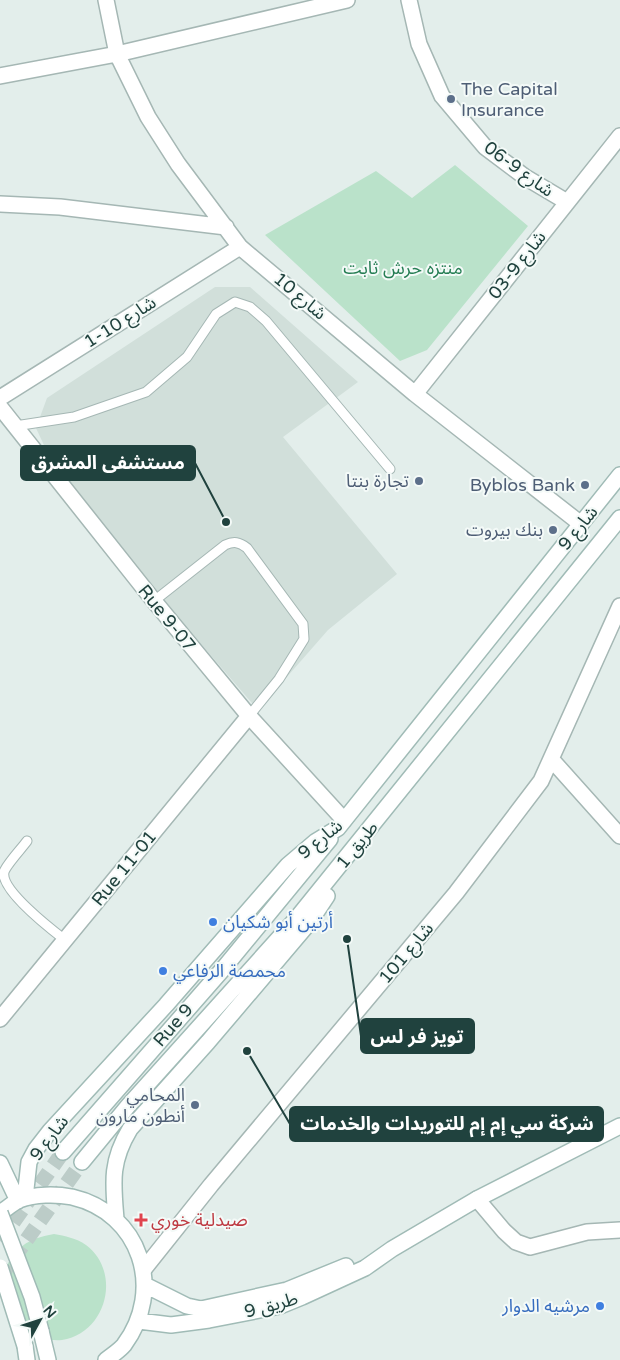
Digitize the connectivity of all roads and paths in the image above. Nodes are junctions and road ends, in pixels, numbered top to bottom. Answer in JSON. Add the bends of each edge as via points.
{"nodes":[{"id":1,"x":106,"y":0,"type":"edge"},
{"id":2,"x":346,"y":0,"type":"edge"},
{"id":3,"x":409,"y":0,"type":"edge"},
{"id":4,"x":117,"y":54,"type":"junction"},
{"id":5,"x":0,"y":76,"type":"edge"},
{"id":6,"x":620,"y":136,"type":"edge"},
{"id":7,"x":567,"y":202,"type":"junction"},
{"id":8,"x":0,"y":204,"type":"edge"},
{"id":9,"x":226,"y":227,"type":"junction"},
{"id":10,"x":240,"y":247,"type":"junction"},
{"id":11,"x":415,"y":394,"type":"junction"},
{"id":12,"x":0,"y":398,"type":"edge"},
{"id":13,"x":0,"y":407,"type":"edge"},
{"id":14,"x":15,"y":426,"type":"junction"},
{"id":15,"x":390,"y":469,"type":"dead end"},
{"id":16,"x":620,"y":475,"type":"edge"},
{"id":17,"x":620,"y":518,"type":"edge"},
{"id":18,"x":580,"y":524,"type":"junction"},
{"id":19,"x":154,"y":601,"type":"junction"},
{"id":20,"x":620,"y":606,"type":"edge"},
{"id":21,"x":249,"y":716,"type":"junction"},
{"id":22,"x":552,"y":760,"type":"junction"},
{"id":23,"x":341,"y":824,"type":"junction"},
{"id":24,"x":617,"y":829,"type":"edge"},
{"id":25,"x":27,"y":841,"type":"dead end"},
{"id":26,"x":358,"y":844,"type":"junction"},
{"id":27,"x":65,"y":940,"type":"junction"},
{"id":28,"x":0,"y":1019,"type":"edge"},
{"id":29,"x":620,"y":1126,"type":"edge"},
{"id":30,"x":63,"y":1152,"type":"tunnel mouth"},
{"id":31,"x":82,"y":1162,"type":"tunnel mouth"},
{"id":32,"x":0,"y":1163,"type":"edge"},
{"id":33,"x":477,"y":1198,"type":"junction"},
{"id":34,"x":21,"y":1200,"type":"junction"},
{"id":35,"x":0,"y":1213,"type":"edge"},
{"id":36,"x":116,"y":1219,"type":"junction"},
{"id":37,"x":620,"y":1230,"type":"edge"},
{"id":38,"x":392,"y":1249,"type":"junction"},
{"id":39,"x":0,"y":1267,"type":"edge"},
{"id":40,"x":144,"y":1269,"type":"junction"},
{"id":41,"x":145,"y":1285,"type":"junction"},
{"id":42,"x":138,"y":1320,"type":"junction"},
{"id":43,"x":28,"y":1360,"type":"edge"},
{"id":44,"x":48,"y":1360,"type":"edge"},
{"id":45,"x":106,"y":1360,"type":"edge"}],
"edges":[{"from":1,"to":4,"type":"street","name":"شارع 10"},
{"from":2,"to":4,"type":"street"},
{"from":3,"to":7,"type":"street","name":"شارع 9-06","via":[[419,44],[442,96],[485,147],[524,177]]},
{"from":4,"to":5,"type":"street"},
{"from":4,"to":9,"type":"street","name":"شارع 10","via":[[148,117],[178,164]]},
{"from":6,"to":7,"type":"street","name":"شارع 9-03"},
{"from":7,"to":11,"type":"street","name":"شارع 9-03"},
{"from":8,"to":9,"type":"street","via":[[60,207]]},
{"from":9,"to":10,"type":"street","name":"شارع 10"},
{"from":10,"to":11,"type":"street","name":"شارع 10"},
{"from":10,"to":12,"type":"street","name":"شارع 10-1"},
{"from":11,"to":18,"type":"street","name":"شارع 10"},
{"from":13,"to":14,"type":"street","name":"Rue 9-07"},
{"from":14,"to":15,"type":"lane","via":[[74,417],[146,392],[187,356],[216,314],[235,302],[250,307],[266,321]]},
{"from":14,"to":19,"type":"street","name":"Rue 9-07"},
{"from":16,"to":18,"type":"street","name":"شارع 9"},
{"from":17,"to":26,"type":"street","name":"طريق 1"},
{"from":18,"to":23,"type":"street","name":"شارع 9"},
{"from":19,"to":21,"type":"street","name":"Rue 9-07"},
{"from":19,"to":21,"type":"lane","via":[[224,545],[238,542],[247,548],[303,624],[305,632],[304,639],[279,679]]},
{"from":20,"to":22,"type":"street","name":"شارع 101"},
{"from":21,"to":23,"type":"street","name":"Rue 9-07"},
{"from":21,"to":27,"type":"street","name":"Rue 11-01"},
{"from":22,"to":24,"type":"street"},
{"from":22,"to":40,"type":"street","name":"شارع 101","via":[[541,781],[456,893]]},
{"from":23,"to":30,"type":"street","name":"Rue 9","via":[[223,968]]},
{"from":23,"to":34,"type":"street","name":"شارع 9","via":[[288,865],[50,1132],[29,1162]]},
{"from":25,"to":27,"type":"lane","via":[[4,872],[4,880],[21,903]]},
{"from":26,"to":31,"type":"street","name":"طريق 1"},
{"from":26,"to":36,"type":"street","name":"شارع 9","via":[[309,923],[130,1129],[115,1162]]},
{"from":27,"to":28,"type":"street","name":"Rue 11-01"},
{"from":29,"to":33,"type":"street","name":"طريق 9"},
{"from":32,"to":34,"type":"street"},
{"from":33,"to":37,"type":"street","via":[[504,1232],[516,1242],[530,1247],[587,1232]]},
{"from":33,"to":38,"type":"street","name":"طريق 9"},
{"from":34,"to":35,"type":"street"},
{"from":34,"to":36,"type":"street","via":[[57,1194],[89,1201]]},
{"from":35,"to":44,"type":"street","bridge":true,"via":[[32,1297]]},
{"from":36,"to":40,"type":"street","via":[[134,1242]]},
{"from":38,"to":41,"type":"street","name":"طريق 9","via":[[287,1290],[201,1309],[187,1306]]},
{"from":38,"to":42,"type":"street","name":"طريق 9","via":[[365,1268],[280,1306],[171,1325]]},
{"from":39,"to":43,"type":"street","bridge":true},
{"from":40,"to":41,"type":"street"},
{"from":41,"to":42,"type":"street","via":[[144,1303]]},
{"from":42,"to":45,"type":"street","via":[[123,1346]]}]}
